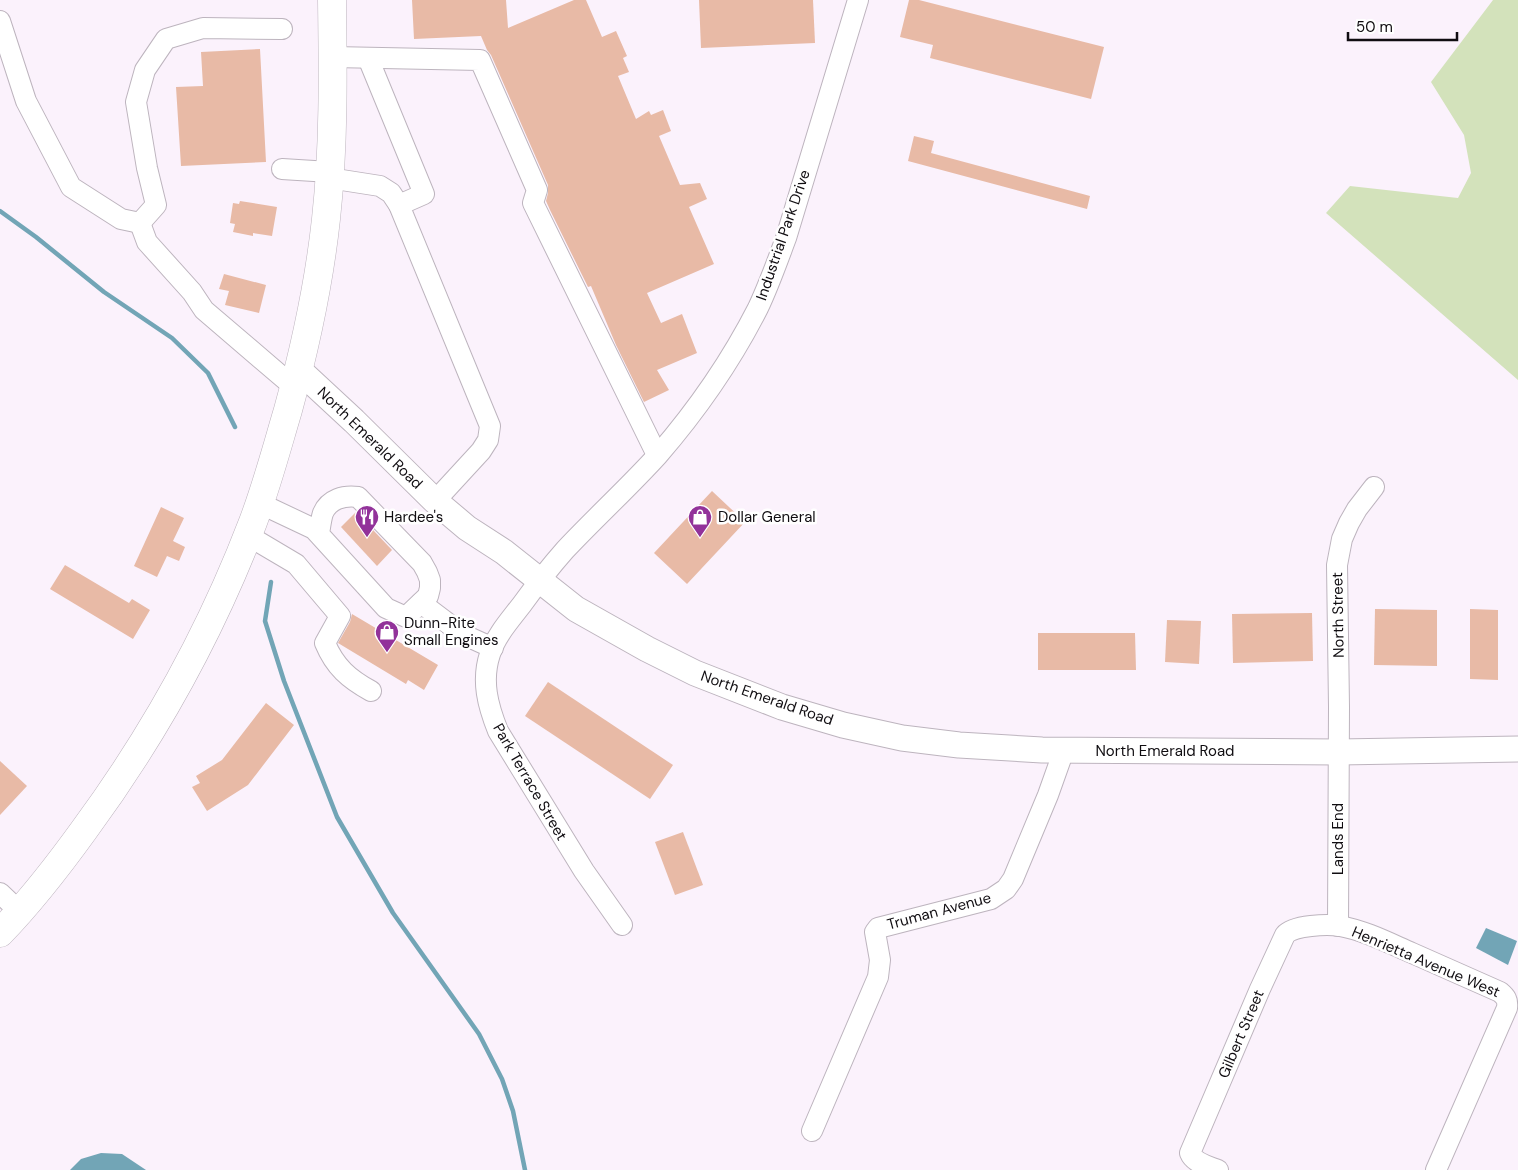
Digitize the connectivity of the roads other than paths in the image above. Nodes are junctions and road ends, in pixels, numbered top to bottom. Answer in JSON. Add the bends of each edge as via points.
{"nodes":[{"id":1,"x":332,"y":0,"type":"edge"},
{"id":2,"x":858,"y":0,"type":"edge"},
{"id":3,"x":0,"y":21,"type":"edge"},
{"id":4,"x":282,"y":29,"type":"dead end"},
{"id":5,"x":333,"y":57,"type":"junction"},
{"id":6,"x":368,"y":58,"type":"junction"},
{"id":7,"x":282,"y":169,"type":"dead end"},
{"id":8,"x":330,"y":175,"type":"junction"},
{"id":9,"x":399,"y":205,"type":"junction"},
{"id":10,"x":140,"y":222,"type":"junction"},
{"id":11,"x":296,"y":379,"type":"junction"},
{"id":12,"x":657,"y":455,"type":"junction"},
{"id":13,"x":1374,"y":487,"type":"dead end"},
{"id":14,"x":435,"y":500,"type":"junction"},
{"id":15,"x":259,"y":503,"type":"junction"},
{"id":16,"x":319,"y":534,"type":"junction"},
{"id":17,"x":247,"y":535,"type":"junction"},
{"id":18,"x":541,"y":580,"type":"junction"},
{"id":19,"x":421,"y":603,"type":"junction"},
{"id":20,"x":493,"y":648,"type":"junction"},
{"id":21,"x":371,"y":691,"type":"dead end"},
{"id":22,"x":1518,"y":749,"type":"edge"},
{"id":23,"x":1064,"y":750,"type":"junction"},
{"id":24,"x":1339,"y":752,"type":"junction"},
{"id":25,"x":0,"y":893,"type":"edge"},
{"id":26,"x":20,"y":912,"type":"junction"},
{"id":27,"x":622,"y":925,"type":"dead end"},
{"id":28,"x":1338,"y":926,"type":"junction"},
{"id":29,"x":0,"y":933,"type":"edge"},
{"id":30,"x":812,"y":1131,"type":"dead end"},
{"id":31,"x":1218,"y":1170,"type":"edge"},
{"id":32,"x":1436,"y":1170,"type":"edge"}],
"edges":[{"from":1,"to":5,"type":"highway"},
{"from":2,"to":12,"type":"street","name":"Industrial Park Drive","via":[[772,276],[727,363]]},
{"from":3,"to":10,"type":"street","via":[[26,101],[71,187],[122,219]]},
{"from":4,"to":10,"type":"street","via":[[203,28],[166,40],[145,70],[136,102],[156,205]]},
{"from":5,"to":6,"type":"street"},
{"from":5,"to":8,"type":"highway"},
{"from":6,"to":9,"type":"street","via":[[424,194]]},
{"from":6,"to":12,"type":"street","via":[[480,60],[537,190],[534,203]]},
{"from":7,"to":8,"type":"street"},
{"from":8,"to":9,"type":"street","via":[[380,186],[391,193]]},
{"from":8,"to":11,"type":"highway","via":[[314,294]]},
{"from":9,"to":14,"type":"street","via":[[490,426],[488,440],[481,451]]},
{"from":10,"to":11,"type":"street","via":[[147,242],[204,310]]},
{"from":11,"to":14,"type":"main road","name":"North Emerald Road","via":[[354,421]]},
{"from":11,"to":15,"type":"highway"},
{"from":12,"to":18,"type":"street","name":"Industrial Park Drive","via":[[564,551]]},
{"from":13,"to":24,"type":"street","name":"North Street","via":[[1349,523],[1338,555]]},
{"from":14,"to":18,"type":"main road","name":"North Emerald Road","via":[[467,528]]},
{"from":15,"to":16,"type":"street"},
{"from":15,"to":17,"type":"highway"},
{"from":16,"to":19,"type":"street","via":[[386,608],[406,617]]},
{"from":16,"to":19,"type":"street","via":[[323,514],[330,503],[350,496],[358,497],[422,563],[430,588]]},
{"from":17,"to":21,"type":"street","via":[[296,564],[340,616],[325,643],[342,670]]},
{"from":17,"to":26,"type":"highway","via":[[224,592],[149,735],[100,808]]},
{"from":18,"to":20,"type":"street","name":"Park Terrace Street"},
{"from":18,"to":23,"type":"main road","name":"North Emerald Road","via":[[576,608],[647,649],[696,673],[782,707],[902,738],[959,745]]},
{"from":19,"to":20,"type":"street","via":[[462,634]]},
{"from":20,"to":27,"type":"street","name":"Park Terrace Street","via":[[487,668],[486,695],[498,731],[584,871]]},
{"from":22,"to":24,"type":"main road","name":"North Emerald Road"},
{"from":23,"to":24,"type":"main road","name":"North Emerald Road"},
{"from":23,"to":30,"type":"street","name":"Truman Avenue","via":[[1017,871],[1006,889],[991,898],[878,928],[875,932],[880,960],[878,977]]},
{"from":24,"to":28,"type":"street","name":"Lands End"},
{"from":25,"to":26,"type":"street"},
{"from":26,"to":29,"type":"highway"},
{"from":28,"to":31,"type":"street","name":"Gilbert Street","via":[[1301,927],[1285,935],[1190,1153],[1196,1161]]},
{"from":28,"to":32,"type":"street","name":"Henrietta Avenue West","via":[[1368,934],[1500,992],[1508,1001]]}]}
